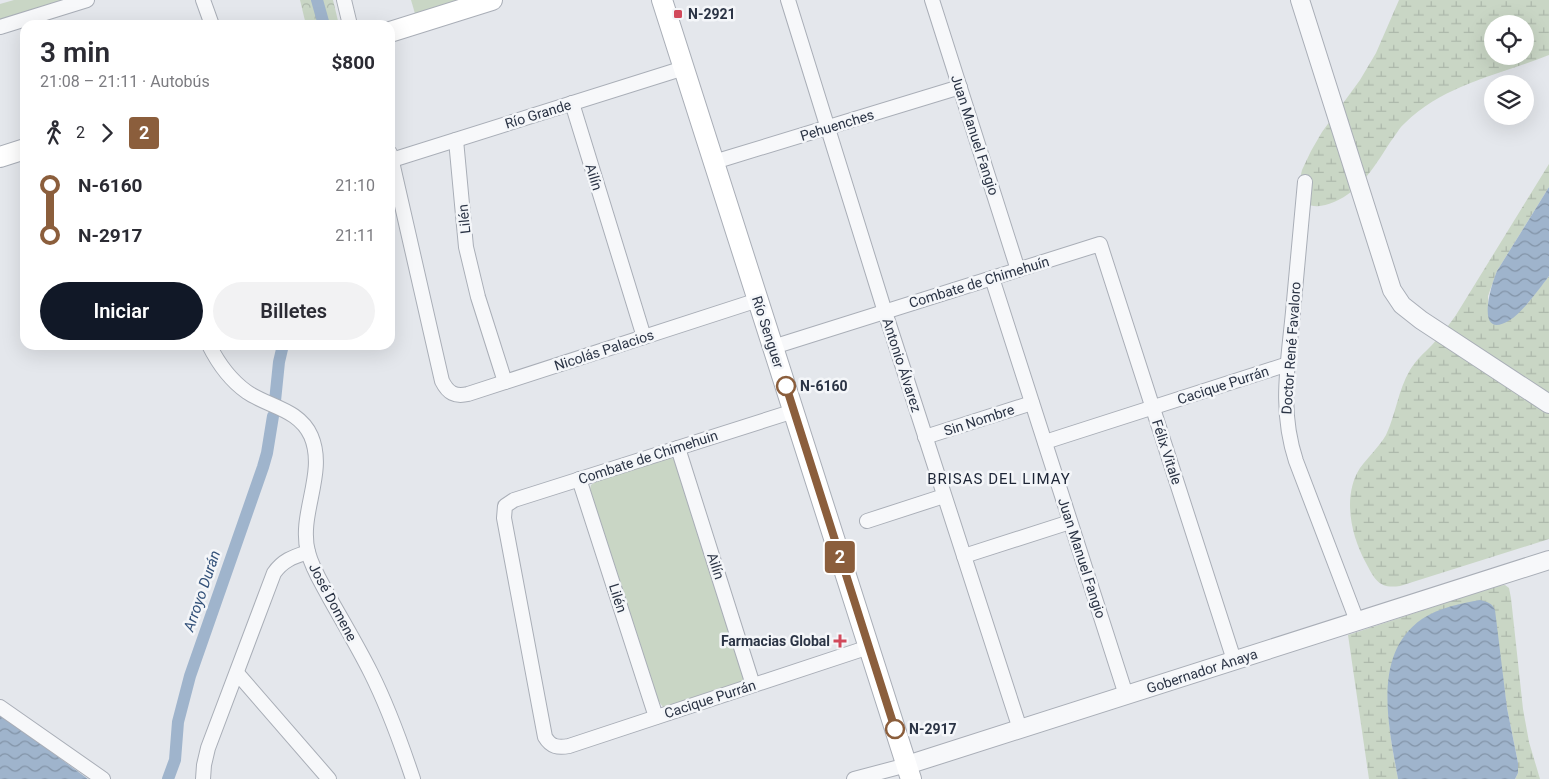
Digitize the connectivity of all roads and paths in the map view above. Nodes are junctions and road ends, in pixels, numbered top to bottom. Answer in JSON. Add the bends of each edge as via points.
{"nodes":[{"id":1,"x":87,"y":0,"type":"edge"},
{"id":2,"x":203,"y":0,"type":"edge"},
{"id":3,"x":344,"y":0,"type":"edge"},
{"id":4,"x":492,"y":0,"type":"edge"},
{"id":5,"x":662,"y":0,"type":"edge"},
{"id":6,"x":788,"y":0,"type":"edge"},
{"id":7,"x":932,"y":0,"type":"edge"},
{"id":8,"x":1300,"y":0,"type":"edge"},
{"id":9,"x":23,"y":20,"type":"edge"},
{"id":10,"x":210,"y":20,"type":"edge"},
{"id":11,"x":349,"y":20,"type":"edge"},
{"id":12,"x":20,"y":21,"type":"edge"},
{"id":13,"x":0,"y":27,"type":"edge"},
{"id":14,"x":395,"y":30,"type":"edge"},
{"id":15,"x":684,"y":68,"type":"junction"},
{"id":16,"x":960,"y":87,"type":"junction"},
{"id":17,"x":572,"y":103,"type":"junction"},
{"id":18,"x":828,"y":128,"type":"junction"},
{"id":19,"x":456,"y":140,"type":"junction"},
{"id":20,"x":20,"y":151,"type":"edge"},
{"id":21,"x":395,"y":156,"type":"edge"},
{"id":22,"x":0,"y":157,"type":"edge"},
{"id":23,"x":714,"y":162,"type":"junction"},
{"id":24,"x":395,"y":175,"type":"edge"},
{"id":25,"x":1305,"y":182,"type":"dead end"},
{"id":26,"x":1100,"y":244,"type":"joint"},
{"id":27,"x":1018,"y":270,"type":"junction"},
{"id":28,"x":992,"y":278,"type":"junction"},
{"id":29,"x":758,"y":300,"type":"junction"},
{"id":30,"x":885,"y":312,"type":"junction"},
{"id":31,"x":644,"y":337,"type":"junction"},
{"id":32,"x":773,"y":347,"type":"junction"},
{"id":33,"x":212,"y":350,"type":"edge"},
{"id":34,"x":1288,"y":364,"type":"junction"},
{"id":35,"x":505,"y":382,"type":"junction"},
{"id":36,"x":1032,"y":403,"type":"junction"},
{"id":37,"x":1549,"y":404,"type":"edge"},
{"id":38,"x":1152,"y":407,"type":"junction"},
{"id":39,"x":794,"y":411,"type":"junction"},
{"id":40,"x":926,"y":437,"type":"junction"},
{"id":41,"x":1045,"y":442,"type":"junction"},
{"id":42,"x":678,"y":448,"type":"junction"},
{"id":43,"x":579,"y":479,"type":"junction"},
{"id":44,"x":944,"y":496,"type":"junction"},
{"id":45,"x":867,"y":521,"type":"dead end"},
{"id":46,"x":1070,"y":522,"type":"junction"},
{"id":47,"x":308,"y":552,"type":"junction"},
{"id":48,"x":964,"y":556,"type":"junction"},
{"id":49,"x":1549,"y":560,"type":"edge"},
{"id":50,"x":1357,"y":621,"type":"junction"},
{"id":51,"x":869,"y":647,"type":"junction"},
{"id":52,"x":1234,"y":660,"type":"junction"},
{"id":53,"x":237,"y":673,"type":"junction"},
{"id":54,"x":753,"y":685,"type":"junction"},
{"id":55,"x":1126,"y":695,"type":"junction"},
{"id":56,"x":0,"y":707,"type":"edge"},
{"id":57,"x":656,"y":717,"type":"junction"},
{"id":58,"x":1020,"y":728,"type":"junction"},
{"id":59,"x":551,"y":745,"type":"joint"},
{"id":60,"x":909,"y":772,"type":"edge"},
{"id":61,"x":102,"y":779,"type":"edge"},
{"id":62,"x":203,"y":779,"type":"edge"},
{"id":63,"x":330,"y":779,"type":"edge"},
{"id":64,"x":413,"y":779,"type":"edge"},
{"id":65,"x":854,"y":779,"type":"edge"}],
"edges":[{"from":1,"to":9,"type":"street"},
{"from":2,"to":10,"type":"street"},
{"from":3,"to":11,"type":"street"},
{"from":4,"to":14,"type":"main road"},
{"from":5,"to":15,"type":"main road","name":"Río Senguer"},
{"from":6,"to":18,"type":"street","name":"Antonio Álvarez"},
{"from":7,"to":16,"type":"street","name":"Juan Manuel Fangio"},
{"from":8,"to":37,"type":"street","via":[[1392,290],[1402,305],[1421,320]]},
{"from":12,"to":13,"type":"street"},
{"from":15,"to":17,"type":"street","name":"Río Grande"},
{"from":15,"to":23,"type":"main road","name":"Río Senguer"},
{"from":16,"to":18,"type":"street","name":"Pehuenches"},
{"from":16,"to":27,"type":"street","name":"Juan Manuel Fangio"},
{"from":17,"to":19,"type":"street","name":"Río Grande"},
{"from":17,"to":31,"type":"street","name":"Ailín"},
{"from":18,"to":23,"type":"street","name":"Pehuenches"},
{"from":18,"to":30,"type":"street","name":"Antonio Álvarez"},
{"from":19,"to":21,"type":"street","name":"Río Grande"},
{"from":19,"to":35,"type":"street","name":"Lilén","via":[[466,247]]},
{"from":20,"to":22,"type":"main road"},
{"from":23,"to":29,"type":"main road","name":"Río Senguer"},
{"from":24,"to":35,"type":"street","name":"Nicolás Palacios","via":[[442,382],[450,393],[462,396]]},
{"from":25,"to":34,"type":"street","name":"Doctor René Favaloro"},
{"from":26,"to":27,"type":"street","name":"Combate de Chimehuín"},
{"from":26,"to":38,"type":"street","name":"Félix Vitale"},
{"from":27,"to":28,"type":"street","name":"Combate de Chimehuín"},
{"from":28,"to":30,"type":"street","name":"Combate de Chimehuín"},
{"from":28,"to":36,"type":"street","name":"Juan Manuel Fangio"},
{"from":29,"to":31,"type":"street","name":"Nicolás Palacios"},
{"from":29,"to":32,"type":"main road","name":"Río Senguer"},
{"from":30,"to":32,"type":"street","name":"Combate de Chimehuín"},
{"from":30,"to":40,"type":"street","name":"Antonio Álvarez"},
{"from":31,"to":35,"type":"street","name":"Nicolás Palacios"},
{"from":32,"to":39,"type":"main road","name":"Río Senguer"},
{"from":33,"to":47,"type":"street","name":"José Domene","via":[[224,371],[246,392],[294,415],[311,436],[316,465],[305,538]]},
{"from":34,"to":38,"type":"street","name":"Cacique Purrán"},
{"from":34,"to":50,"type":"street","name":"Doctor René Favaloro","via":[[1285,405],[1291,445]]},
{"from":36,"to":40,"type":"street","name":"Sin Nombre"},
{"from":36,"to":41,"type":"street","name":"Juan Manuel Fangio"},
{"from":38,"to":41,"type":"street","name":"Cacique Purrán"},
{"from":38,"to":52,"type":"street","name":"Félix Vitale"},
{"from":39,"to":42,"type":"street","name":"Combate de Chimehuin"},
{"from":39,"to":51,"type":"main road","name":"Río Senguer"},
{"from":40,"to":44,"type":"street","name":"Antonio Álvarez"},
{"from":41,"to":46,"type":"street","name":"Juan Manuel Fangio"},
{"from":42,"to":43,"type":"street","name":"Combate de Chimehuin"},
{"from":42,"to":54,"type":"street","name":"Ailín"},
{"from":43,"to":57,"type":"street","name":"Lilén"},
{"from":43,"to":59,"type":"street","name":"Combate de Chimehuin","via":[[514,500],[505,506],[504,518],[545,737]]},
{"from":44,"to":45,"type":"street"},
{"from":44,"to":48,"type":"street","name":"Antonio Álvarez"},
{"from":46,"to":48,"type":"street"},
{"from":46,"to":55,"type":"street","name":"Juan Manuel Fangio"},
{"from":47,"to":53,"type":"street","via":[[288,559],[274,573]]},
{"from":47,"to":64,"type":"street","name":"José Domene","via":[[371,673]]},
{"from":48,"to":58,"type":"street","name":"Antonio Álvarez"},
{"from":49,"to":50,"type":"street","name":"Gobernador Anaya"},
{"from":50,"to":52,"type":"street","name":"Gobernador Anaya"},
{"from":51,"to":54,"type":"street","name":"Cacique Purrán"},
{"from":51,"to":60,"type":"main road","name":"Río Senguer"},
{"from":52,"to":55,"type":"street","name":"Gobernador Anaya"},
{"from":53,"to":62,"type":"street","via":[[208,748]]},
{"from":53,"to":63,"type":"street"},
{"from":54,"to":57,"type":"street","name":"Cacique Purrán"},
{"from":55,"to":58,"type":"street","name":"Gobernador Anaya"},
{"from":56,"to":61,"type":"street"},
{"from":57,"to":59,"type":"street","name":"Cacique Purrán","via":[[569,746]]},
{"from":58,"to":60,"type":"street","name":"Gobernador Anaya"},
{"from":60,"to":65,"type":"street","name":"Gobernador Anaya"}]}
